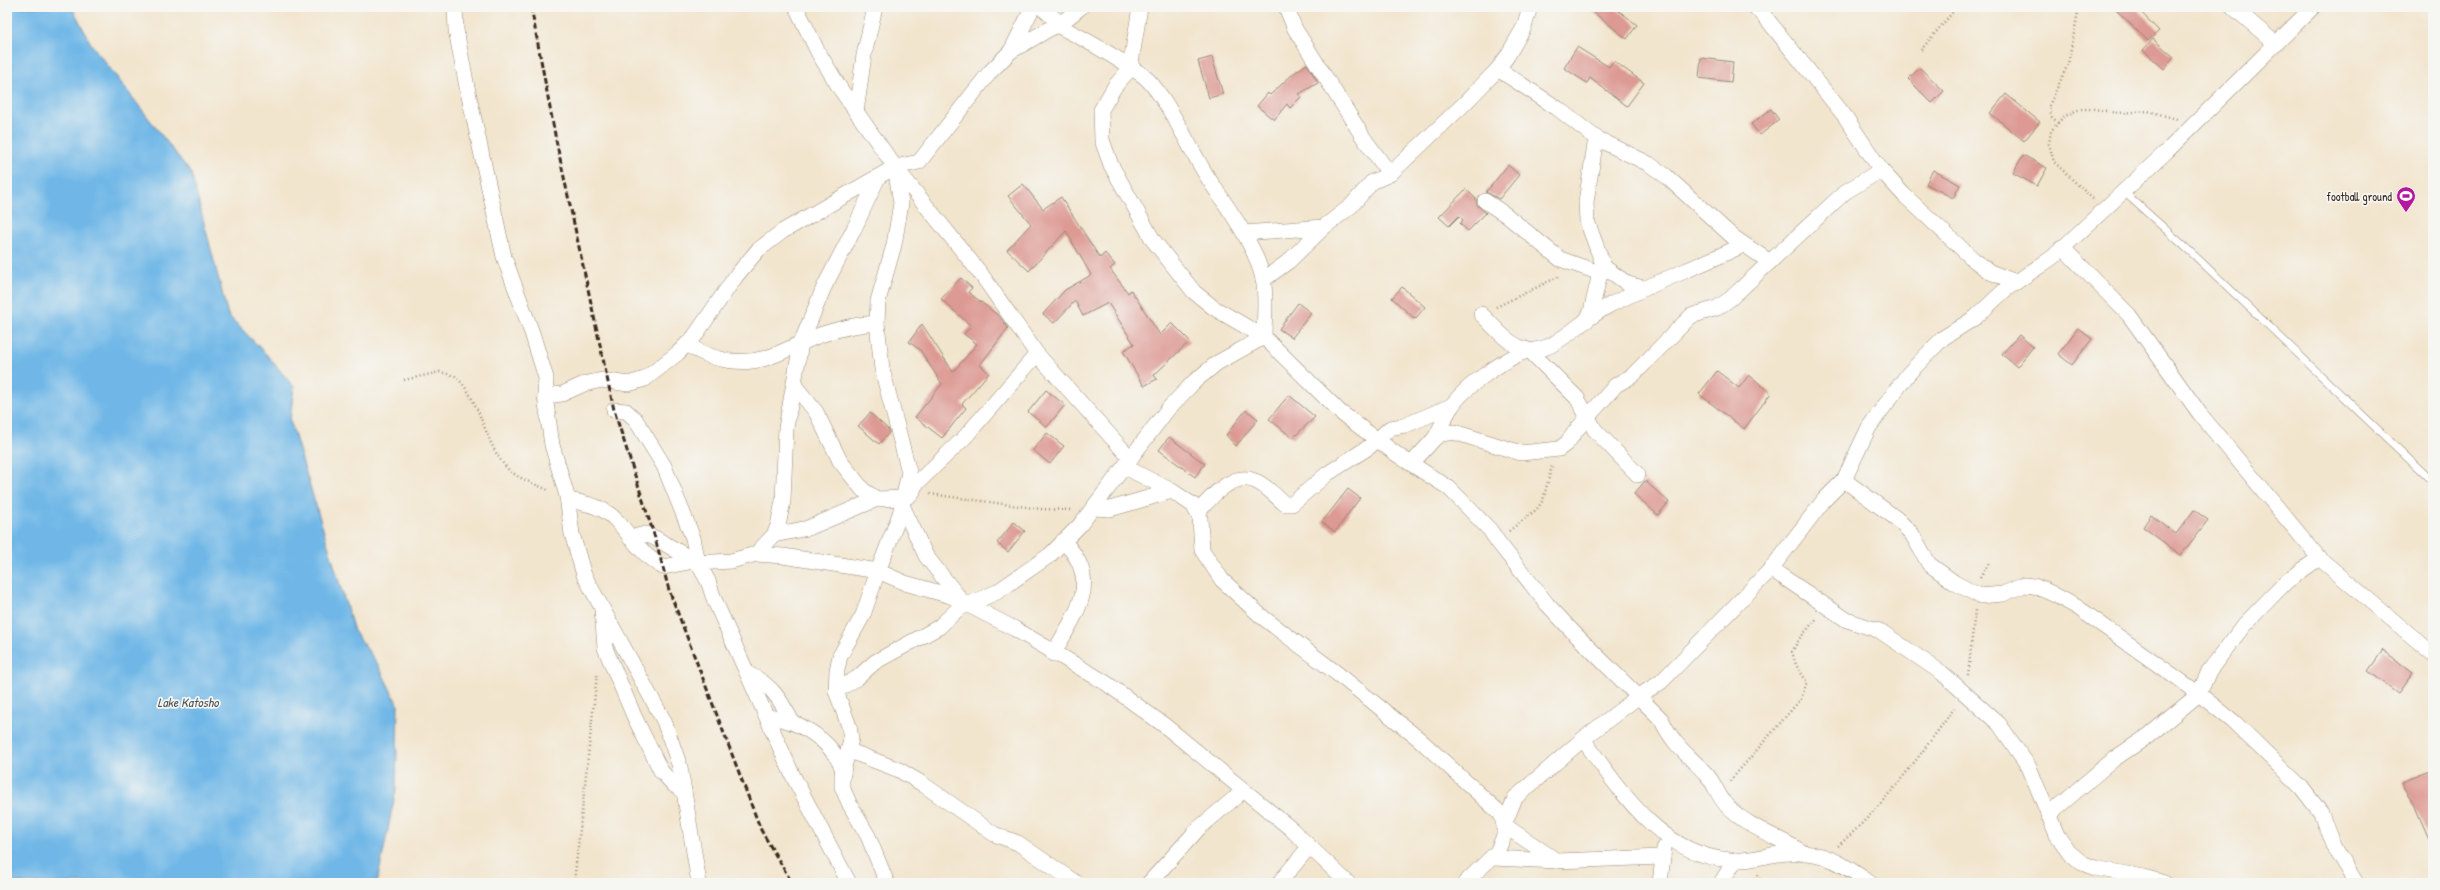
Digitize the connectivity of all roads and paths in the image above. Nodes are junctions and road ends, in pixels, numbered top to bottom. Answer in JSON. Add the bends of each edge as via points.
{"nodes":[{"id":1,"x":455,"y":7,"type":"edge"},
{"id":2,"x":796,"y":7,"type":"edge"},
{"id":3,"x":875,"y":7,"type":"edge"},
{"id":4,"x":1033,"y":7,"type":"edge"},
{"id":5,"x":1041,"y":7,"type":"edge"},
{"id":6,"x":1081,"y":7,"type":"edge"},
{"id":7,"x":1140,"y":7,"type":"edge"},
{"id":8,"x":1286,"y":7,"type":"edge"},
{"id":9,"x":1530,"y":7,"type":"edge"},
{"id":10,"x":1755,"y":7,"type":"edge"},
{"id":11,"x":1957,"y":7,"type":"edge"},
{"id":12,"x":2079,"y":7,"type":"edge"},
{"id":13,"x":2233,"y":7,"type":"edge"},
{"id":14,"x":2314,"y":7,"type":"edge"},
{"id":15,"x":1059,"y":24,"type":"junction"},
{"id":16,"x":2276,"y":44,"type":"junction"},
{"id":17,"x":1921,"y":50,"type":"dead end"},
{"id":18,"x":1012,"y":51,"type":"junction"},
{"id":19,"x":1130,"y":69,"type":"junction"},
{"id":20,"x":1498,"y":69,"type":"junction"},
{"id":21,"x":856,"y":112,"type":"junction"},
{"id":22,"x":2201,"y":117,"type":"junction"},
{"id":23,"x":2058,"y":123,"type":"junction"},
{"id":24,"x":1596,"y":138,"type":"junction"},
{"id":25,"x":895,"y":167,"type":"junction"},
{"id":26,"x":1881,"y":170,"type":"junction"},
{"id":27,"x":1390,"y":174,"type":"junction"},
{"id":28,"x":878,"y":177,"type":"junction"},
{"id":29,"x":2123,"y":191,"type":"junction"},
{"id":30,"x":1485,"y":201,"type":"dead end"},
{"id":31,"x":2099,"y":212,"type":"junction"},
{"id":32,"x":1324,"y":227,"type":"junction"},
{"id":33,"x":1244,"y":233,"type":"junction"},
{"id":34,"x":1743,"y":245,"type":"junction"},
{"id":35,"x":2062,"y":247,"type":"junction"},
{"id":36,"x":1770,"y":262,"type":"junction"},
{"id":37,"x":1581,"y":268,"type":"junction"},
{"id":38,"x":1602,"y":270,"type":"junction"},
{"id":39,"x":1263,"y":280,"type":"junction"},
{"id":40,"x":2016,"y":282,"type":"junction"},
{"id":41,"x":1643,"y":288,"type":"junction"},
{"id":42,"x":1481,"y":314,"type":"joint"},
{"id":43,"x":1586,"y":321,"type":"junction"},
{"id":44,"x":877,"y":324,"type":"junction"},
{"id":45,"x":1264,"y":337,"type":"junction"},
{"id":46,"x":801,"y":343,"type":"junction"},
{"id":47,"x":687,"y":344,"type":"junction"},
{"id":48,"x":1529,"y":350,"type":"junction"},
{"id":49,"x":1037,"y":354,"type":"junction"},
{"id":50,"x":404,"y":380,"type":"dead end"},
{"id":51,"x":794,"y":385,"type":"junction"},
{"id":52,"x":545,"y":396,"type":"junction"},
{"id":53,"x":1451,"y":406,"type":"junction"},
{"id":54,"x":614,"y":410,"type":"dead end"},
{"id":55,"x":1589,"y":415,"type":"junction"},
{"id":56,"x":1376,"y":438,"type":"junction"},
{"id":57,"x":1435,"y":438,"type":"junction"},
{"id":58,"x":1559,"y":449,"type":"junction"},
{"id":59,"x":1128,"y":463,"type":"junction"},
{"id":60,"x":1412,"y":463,"type":"junction"},
{"id":61,"x":1638,"y":475,"type":"dead end"},
{"id":62,"x":1844,"y":480,"type":"junction"},
{"id":63,"x":2433,"y":482,"type":"edge"},
{"id":64,"x":1172,"y":491,"type":"junction"},
{"id":65,"x":567,"y":498,"type":"junction"},
{"id":66,"x":906,"y":498,"type":"junction"},
{"id":67,"x":877,"y":499,"type":"junction"},
{"id":68,"x":1093,"y":508,"type":"junction"},
{"id":69,"x":1198,"y":512,"type":"junction"},
{"id":70,"x":774,"y":535,"type":"junction"},
{"id":71,"x":630,"y":538,"type":"junction"},
{"id":72,"x":1063,"y":541,"type":"junction"},
{"id":73,"x":1498,"y":542,"type":"junction"},
{"id":74,"x":756,"y":554,"type":"junction"},
{"id":75,"x":2319,"y":558,"type":"junction"},
{"id":76,"x":1990,"y":561,"type":"dead end"},
{"id":77,"x":696,"y":562,"type":"junction"},
{"id":78,"x":1771,"y":570,"type":"junction"},
{"id":79,"x":878,"y":571,"type":"junction"},
{"id":80,"x":1978,"y":595,"type":"junction"},
{"id":81,"x":965,"y":605,"type":"junction"},
{"id":82,"x":602,"y":606,"type":"junction"},
{"id":83,"x":1825,"y":606,"type":"junction"},
{"id":84,"x":1053,"y":654,"type":"junction"},
{"id":85,"x":2433,"y":654,"type":"edge"},
{"id":86,"x":597,"y":673,"type":"dead end"},
{"id":87,"x":748,"y":674,"type":"junction"},
{"id":88,"x":836,"y":691,"type":"junction"},
{"id":89,"x":1966,"y":694,"type":"junction"},
{"id":90,"x":2200,"y":694,"type":"junction"},
{"id":91,"x":1639,"y":696,"type":"junction"},
{"id":92,"x":768,"y":717,"type":"junction"},
{"id":93,"x":792,"y":722,"type":"junction"},
{"id":94,"x":1583,"y":740,"type":"junction"},
{"id":95,"x":850,"y":751,"type":"junction"},
{"id":96,"x":843,"y":774,"type":"junction"},
{"id":97,"x":684,"y":791,"type":"junction"},
{"id":98,"x":1243,"y":791,"type":"junction"},
{"id":99,"x":1716,"y":792,"type":"junction"},
{"id":100,"x":2048,"y":815,"type":"junction"},
{"id":101,"x":1504,"y":824,"type":"junction"},
{"id":102,"x":1666,"y":835,"type":"junction"},
{"id":103,"x":1309,"y":847,"type":"junction"},
{"id":104,"x":1802,"y":852,"type":"junction"},
{"id":105,"x":1827,"y":856,"type":"junction"},
{"id":106,"x":1663,"y":857,"type":"junction"},
{"id":107,"x":1493,"y":858,"type":"junction"},
{"id":108,"x":1735,"y":860,"type":"junction"},
{"id":109,"x":1557,"y":861,"type":"junction"},
{"id":110,"x":574,"y":883,"type":"edge"},
{"id":111,"x":699,"y":883,"type":"edge"},
{"id":112,"x":849,"y":883,"type":"edge"},
{"id":113,"x":887,"y":883,"type":"edge"},
{"id":114,"x":1076,"y":883,"type":"edge"},
{"id":115,"x":1149,"y":883,"type":"edge"},
{"id":116,"x":1279,"y":883,"type":"edge"},
{"id":117,"x":1348,"y":883,"type":"edge"},
{"id":118,"x":1465,"y":883,"type":"edge"},
{"id":119,"x":1660,"y":883,"type":"edge"},
{"id":120,"x":1721,"y":883,"type":"edge"},
{"id":121,"x":1870,"y":883,"type":"edge"},
{"id":122,"x":2164,"y":883,"type":"edge"},
{"id":123,"x":2356,"y":883,"type":"edge"}],
"edges":[{"from":1,"to":52,"type":"street","via":[[456,30],[467,87],[504,257],[546,378]]},
{"from":2,"to":21,"type":"street","via":[[818,52]]},
{"from":3,"to":21,"type":"street","via":[[864,54]]},
{"from":4,"to":18,"type":"street"},
{"from":5,"to":15,"type":"street"},
{"from":6,"to":15,"type":"street"},
{"from":7,"to":19,"type":"street"},
{"from":8,"to":27,"type":"street","via":[[1295,29],[1365,140]]},
{"from":9,"to":20,"type":"street","via":[[1524,27]]},
{"from":10,"to":26,"type":"street","via":[[1762,12],[1844,116]]},
{"from":11,"to":17,"type":"path"},
{"from":12,"to":23,"type":"path","via":[[2068,64],[2049,106],[2052,117]]},
{"from":13,"to":16,"type":"street"},
{"from":14,"to":16,"type":"street"},
{"from":15,"to":18,"type":"street"},
{"from":15,"to":19,"type":"street","via":[[1101,47]]},
{"from":16,"to":22,"type":"street"},
{"from":18,"to":25,"type":"street","via":[[990,72],[919,162]]},
{"from":19,"to":33,"type":"street","via":[[1142,74],[1163,100]]},
{"from":19,"to":45,"type":"street","via":[[1115,86],[1102,110],[1102,140],[1111,165],[1154,240],[1194,292],[1214,308]]},
{"from":20,"to":24,"type":"street","via":[[1557,108]]},
{"from":20,"to":27,"type":"street"},
{"from":21,"to":25,"type":"street"},
{"from":22,"to":23,"type":"path","via":[[2182,119],[2148,111],[2118,113],[2080,109],[2063,117]]},
{"from":22,"to":29,"type":"street"},
{"from":23,"to":31,"type":"path","via":[[2052,131],[2049,144],[2054,162],[2091,196]]},
{"from":24,"to":34,"type":"street","via":[[1649,164],[1666,176]]},
{"from":24,"to":38,"type":"street","via":[[1586,202],[1587,221]]},
{"from":25,"to":28,"type":"street"},
{"from":25,"to":44,"type":"street","via":[[901,204],[894,245],[878,302]]},
{"from":25,"to":49,"type":"street","via":[[981,274]]},
{"from":26,"to":36,"type":"street","via":[[1845,192]]},
{"from":26,"to":40,"type":"street","via":[[1974,260],[1990,272]]},
{"from":27,"to":32,"type":"street","via":[[1372,182],[1351,206]]},
{"from":28,"to":46,"type":"street","via":[[824,286]]},
{"from":28,"to":47,"type":"street","via":[[782,231],[758,250]]},
{"from":29,"to":31,"type":"street"},
{"from":29,"to":63,"type":"lane"},
{"from":30,"to":37,"type":"street","via":[[1560,259]]},
{"from":31,"to":35,"type":"street"},
{"from":32,"to":33,"type":"street"},
{"from":32,"to":39,"type":"street"},
{"from":33,"to":39,"type":"street"},
{"from":34,"to":36,"type":"street"},
{"from":34,"to":41,"type":"street","via":[[1707,263]]},
{"from":35,"to":40,"type":"street","via":[[2053,257]]},
{"from":35,"to":75,"type":"street","via":[[2129,315],[2200,414]]},
{"from":36,"to":55,"type":"street","via":[[1743,289],[1717,308],[1691,316],[1632,376],[1616,385]]},
{"from":37,"to":38,"type":"street"},
{"from":37,"to":42,"type":"path"},
{"from":38,"to":41,"type":"street","via":[[1628,284]]},
{"from":38,"to":43,"type":"street","via":[[1591,312]]},
{"from":39,"to":45,"type":"street"},
{"from":40,"to":62,"type":"street","via":[[1976,317],[1943,338],[1908,374],[1869,427]]},
{"from":41,"to":43,"type":"street","via":[[1606,307]]},
{"from":42,"to":48,"type":"street","via":[[1508,341],[1518,348]]},
{"from":43,"to":48,"type":"street","via":[[1543,350]]},
{"from":44,"to":46,"type":"street","via":[[851,326]]},
{"from":44,"to":66,"type":"street","via":[[882,369],[909,472]]},
{"from":45,"to":56,"type":"street","via":[[1340,412]]},
{"from":45,"to":59,"type":"street","via":[[1217,363],[1195,381],[1168,409]]},
{"from":46,"to":47,"type":"street","via":[[766,358],[750,360],[724,360],[702,354]]},
{"from":46,"to":51,"type":"street"},
{"from":47,"to":52,"type":"street","via":[[641,381],[624,384],[602,380],[584,384],[562,394]]},
{"from":48,"to":53,"type":"street","via":[[1494,370],[1468,389]]},
{"from":48,"to":55,"type":"street","via":[[1577,398]]},
{"from":49,"to":59,"type":"street"},
{"from":49,"to":66,"type":"street","via":[[965,437],[915,485]]},
{"from":50,"to":65,"type":"path","via":[[440,372],[455,376],[482,416],[497,454],[509,470]]},
{"from":51,"to":67,"type":"street","via":[[816,412],[840,461],[852,478],[863,490]]},
{"from":51,"to":70,"type":"street","via":[[786,428],[783,501]]},
{"from":52,"to":65,"type":"street","via":[[552,445]]},
{"from":53,"to":56,"type":"street","via":[[1406,425],[1390,428]]},
{"from":53,"to":57,"type":"street"},
{"from":54,"to":77,"type":"street","via":[[626,411],[653,444],[693,538]]},
{"from":55,"to":58,"type":"street","via":[[1567,444]]},
{"from":55,"to":61,"type":"street","via":[[1595,430]]},
{"from":56,"to":60,"type":"street"},
{"from":56,"to":69,"type":"street","via":[[1369,447],[1327,474],[1292,504],[1285,504],[1255,480],[1243,478],[1232,481],[1216,493]]},
{"from":57,"to":58,"type":"street","via":[[1454,432],[1521,453]]},
{"from":57,"to":60,"type":"street"},
{"from":58,"to":73,"type":"path","via":[[1543,500]]},
{"from":59,"to":64,"type":"street"},
{"from":59,"to":68,"type":"street"},
{"from":60,"to":73,"type":"street","via":[[1449,488],[1490,530]]},
{"from":62,"to":78,"type":"street","via":[[1824,500]]},
{"from":62,"to":80,"type":"street","via":[[1897,519],[1912,534],[1929,564],[1955,583]]},
{"from":64,"to":68,"type":"street","via":[[1116,508]]},
{"from":64,"to":69,"type":"street"},
{"from":65,"to":71,"type":"street","via":[[603,510],[619,522]]},
{"from":65,"to":82,"type":"street","via":[[572,534],[584,574]]},
{"from":66,"to":67,"type":"street"},
{"from":66,"to":68,"type":"path","via":[[945,494],[976,501],[1065,511]]},
{"from":66,"to":79,"type":"street"},
{"from":66,"to":81,"type":"street","via":[[926,556]]},
{"from":67,"to":70,"type":"street","via":[[808,528]]},
{"from":68,"to":72,"type":"street"},
{"from":69,"to":101,"type":"street","via":[[1202,550],[1222,580],[1261,616],[1343,678],[1438,756],[1501,814]]},
{"from":70,"to":74,"type":"street"},
{"from":71,"to":77,"type":"street","via":[[637,534],[650,536]]},
{"from":71,"to":77,"type":"street","via":[[643,553],[663,567]]},
{"from":72,"to":81,"type":"street","via":[[1050,555],[997,592]]},
{"from":72,"to":84,"type":"street","via":[[1073,550],[1082,566],[1084,586],[1076,617]]},
{"from":73,"to":91,"type":"street","via":[[1574,633]]},
{"from":74,"to":77,"type":"street","via":[[731,561]]},
{"from":74,"to":79,"type":"street"},
{"from":75,"to":85,"type":"street"},
{"from":75,"to":90,"type":"street","via":[[2286,582],[2244,625],[2209,671]]},
{"from":76,"to":80,"type":"path","via":[[1980,577]]},
{"from":77,"to":87,"type":"street","via":[[708,581]]},
{"from":78,"to":83,"type":"street"},
{"from":78,"to":91,"type":"street","via":[[1661,682]]},
{"from":79,"to":81,"type":"street","via":[[905,583],[951,596]]},
{"from":79,"to":88,"type":"street","via":[[863,615],[840,656]]},
{"from":80,"to":89,"type":"path"},
{"from":80,"to":90,"type":"street","via":[[1992,597],[2024,585],[2050,593],[2077,607]]},
{"from":81,"to":84,"type":"street","via":[[1015,629]]},
{"from":81,"to":88,"type":"street","via":[[939,627],[875,662],[857,678]]},
{"from":82,"to":97,"type":"street","via":[[664,721],[680,767]]},
{"from":82,"to":97,"type":"street","via":[[605,648],[625,696],[661,771],[674,785]]},
{"from":83,"to":89,"type":"street","via":[[1847,620],[1880,631],[1942,673]]},
{"from":83,"to":99,"type":"path","via":[[1792,652],[1796,665],[1807,682],[1801,699],[1735,776]]},
{"from":84,"to":98,"type":"street","via":[[1106,683],[1164,724],[1212,762]]},
{"from":86,"to":110,"type":"path"},
{"from":87,"to":92,"type":"street"},
{"from":87,"to":93,"type":"street","via":[[759,678],[776,693]]},
{"from":88,"to":95,"type":"street","via":[[850,726]]},
{"from":89,"to":100,"type":"street","via":[[1999,724],[2029,768]]},
{"from":89,"to":105,"type":"path","via":[[1882,803]]},
{"from":90,"to":100,"type":"street","via":[[2148,736],[2114,759]]},
{"from":90,"to":123,"type":"street","via":[[2234,722],[2301,787],[2321,813],[2333,845]]},
{"from":91,"to":94,"type":"street"},
{"from":91,"to":99,"type":"street","via":[[1661,719],[1669,736],[1680,750],[1708,775]]},
{"from":92,"to":93,"type":"street"},
{"from":92,"to":112,"type":"street","via":[[792,774]]},
{"from":93,"to":96,"type":"street","via":[[831,748],[839,760]]},
{"from":94,"to":101,"type":"street","via":[[1516,798]]},
{"from":94,"to":102,"type":"street","via":[[1627,800],[1644,818]]},
{"from":95,"to":96,"type":"street"},
{"from":95,"to":114,"type":"street","via":[[893,768],[921,783],[994,834],[1018,842]]},
{"from":96,"to":113,"type":"street","via":[[842,787],[845,795],[868,836]]},
{"from":97,"to":111,"type":"street"},
{"from":98,"to":103,"type":"street","via":[[1290,828]]},
{"from":98,"to":115,"type":"street","via":[[1199,828]]},
{"from":99,"to":104,"type":"street","via":[[1742,819]]},
{"from":100,"to":122,"type":"street","via":[[2069,852],[2082,863]]},
{"from":101,"to":107,"type":"street","via":[[1504,836]]},
{"from":101,"to":109,"type":"street"},
{"from":102,"to":106,"type":"street"},
{"from":102,"to":108,"type":"street","via":[[1680,846],[1704,855]]},
{"from":103,"to":116,"type":"street"},
{"from":103,"to":117,"type":"street"},
{"from":104,"to":105,"type":"street"},
{"from":104,"to":108,"type":"street"},
{"from":105,"to":121,"type":"street"},
{"from":106,"to":109,"type":"street"},
{"from":106,"to":119,"type":"street"},
{"from":107,"to":109,"type":"street"},
{"from":107,"to":118,"type":"street"},
{"from":108,"to":120,"type":"street"}]}
